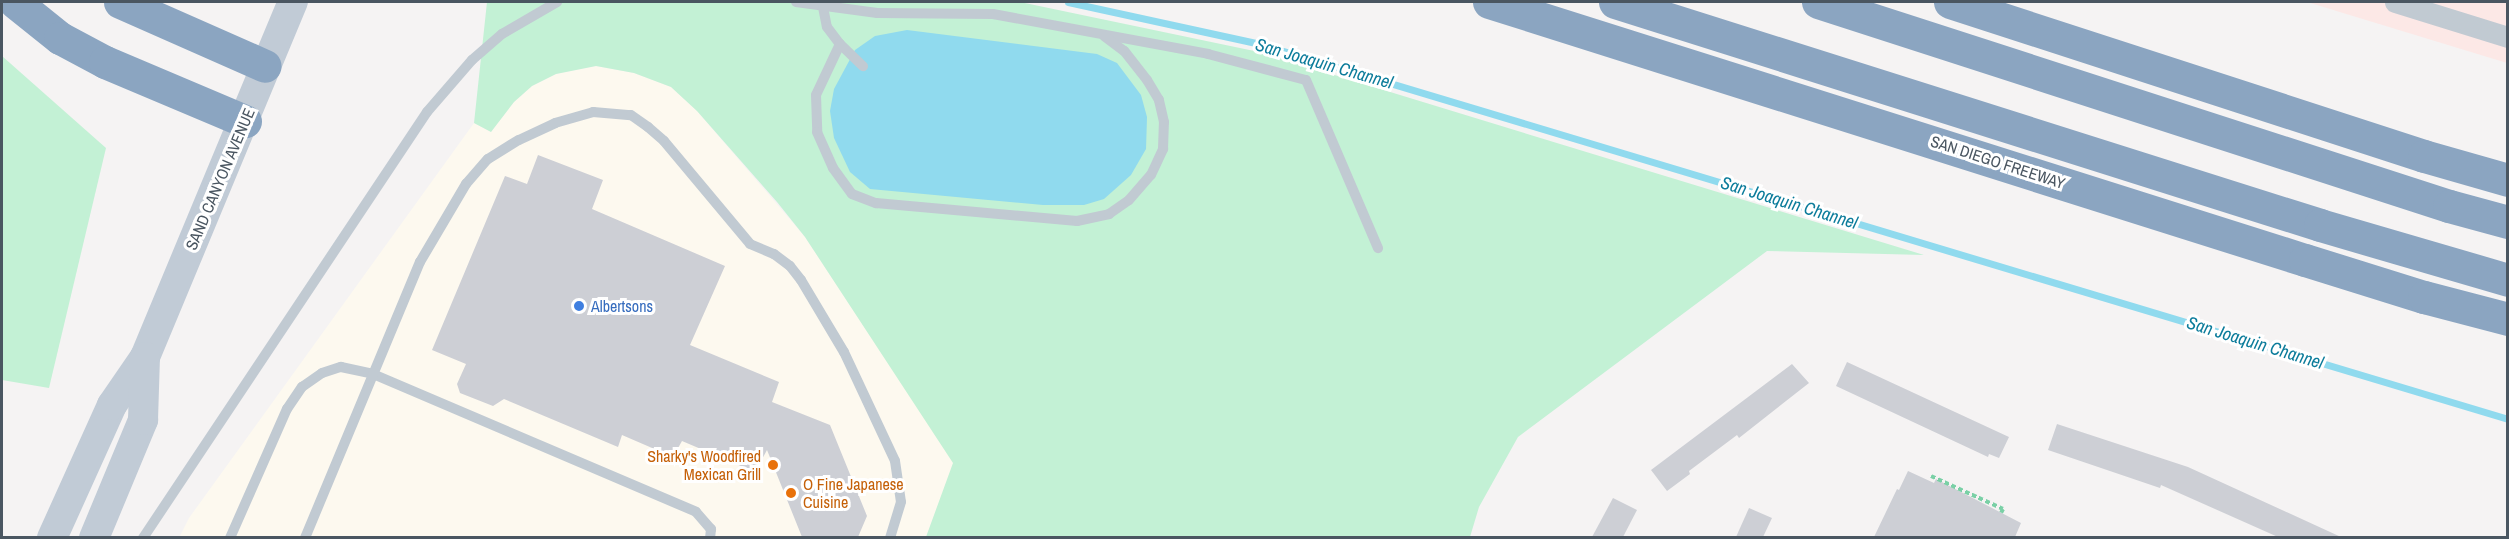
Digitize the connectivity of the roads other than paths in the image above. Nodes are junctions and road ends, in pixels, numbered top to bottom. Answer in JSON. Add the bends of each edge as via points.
{"nodes":[{"id":1,"x":15,"y":2,"type":"edge"},
{"id":2,"x":120,"y":2,"type":"edge"},
{"id":3,"x":293,"y":2,"type":"edge"},
{"id":4,"x":557,"y":2,"type":"edge"},
{"id":5,"x":796,"y":2,"type":"edge"},
{"id":6,"x":1489,"y":2,"type":"edge"},
{"id":7,"x":1615,"y":2,"type":"edge"},
{"id":8,"x":1818,"y":2,"type":"edge"},
{"id":9,"x":1950,"y":2,"type":"edge"},
{"id":10,"x":2395,"y":2,"type":"edge"},
{"id":11,"x":823,"y":7,"type":"junction"},
{"id":12,"x":1102,"y":34,"type":"junction"},
{"id":13,"x":2508,"y":37,"type":"edge"},
{"id":14,"x":840,"y":44,"type":"junction"},
{"id":15,"x":265,"y":66,"type":"junction"},
{"id":16,"x":863,"y":66,"type":"dead end"},
{"id":17,"x":246,"y":121,"type":"junction"},
{"id":18,"x":2508,"y":180,"type":"edge"},
{"id":19,"x":2508,"y":222,"type":"edge"},
{"id":20,"x":1378,"y":248,"type":"dead end"},
{"id":21,"x":2508,"y":280,"type":"edge"},
{"id":22,"x":2508,"y":319,"type":"edge"},
{"id":23,"x":145,"y":357,"type":"junction"},
{"id":24,"x":373,"y":374,"type":"junction"},
{"id":25,"x":52,"y":537,"type":"edge"},
{"id":26,"x":94,"y":537,"type":"edge"},
{"id":27,"x":143,"y":537,"type":"edge"},
{"id":28,"x":230,"y":537,"type":"edge"},
{"id":29,"x":304,"y":537,"type":"edge"},
{"id":30,"x":710,"y":537,"type":"edge"},
{"id":31,"x":890,"y":537,"type":"edge"}],
"edges":[{"from":1,"to":17,"type":"highway","via":[[60,38],[105,62]]},
{"from":2,"to":15,"type":"highway"},
{"from":3,"to":15,"type":"main road","name":"SAND CANYON AVENUE"},
{"from":4,"to":27,"type":"lane","via":[[512,28],[480,53],[427,112]]},
{"from":5,"to":11,"type":"lane"},
{"from":6,"to":22,"type":"highway","name":"SAN DIEGO FREEWAY","via":[[2327,267]]},
{"from":7,"to":21,"type":"highway","via":[[2320,225]]},
{"from":8,"to":19,"type":"highway"},
{"from":9,"to":18,"type":"highway","via":[[2413,153]]},
{"from":10,"to":13,"type":"street"},
{"from":11,"to":12,"type":"lane","via":[[877,13],[993,14]]},
{"from":11,"to":14,"type":"lane","via":[[827,27]]},
{"from":12,"to":14,"type":"lane","via":[[1124,51],[1159,100],[1164,122],[1163,149],[1151,175],[1129,200],[1109,214],[1077,221],[876,203],[852,194],[833,168],[817,132],[816,95]]},
{"from":12,"to":20,"type":"lane","via":[[1208,54],[1306,80]]},
{"from":14,"to":16,"type":"lane"},
{"from":15,"to":17,"type":"main road","name":"SAND CANYON AVENUE"},
{"from":17,"to":23,"type":"main road","name":"SAND CANYON AVENUE"},
{"from":23,"to":25,"type":"main road","name":"SAND CANYON AVENUE","via":[[112,405]]},
{"from":23,"to":26,"type":"main road","name":"SAND CANYON AVENUE","via":[[143,420]]},
{"from":24,"to":28,"type":"lane","via":[[341,367],[302,387],[287,409]]},
{"from":24,"to":29,"type":"lane"},
{"from":24,"to":30,"type":"lane","via":[[696,512],[711,529]]},
{"from":24,"to":31,"type":"lane","via":[[420,262],[466,184],[488,159],[519,140],[575,116],[593,112],[631,115],[664,141],[750,244],[790,266],[811,296],[844,352],[895,461],[901,502]]}]}
